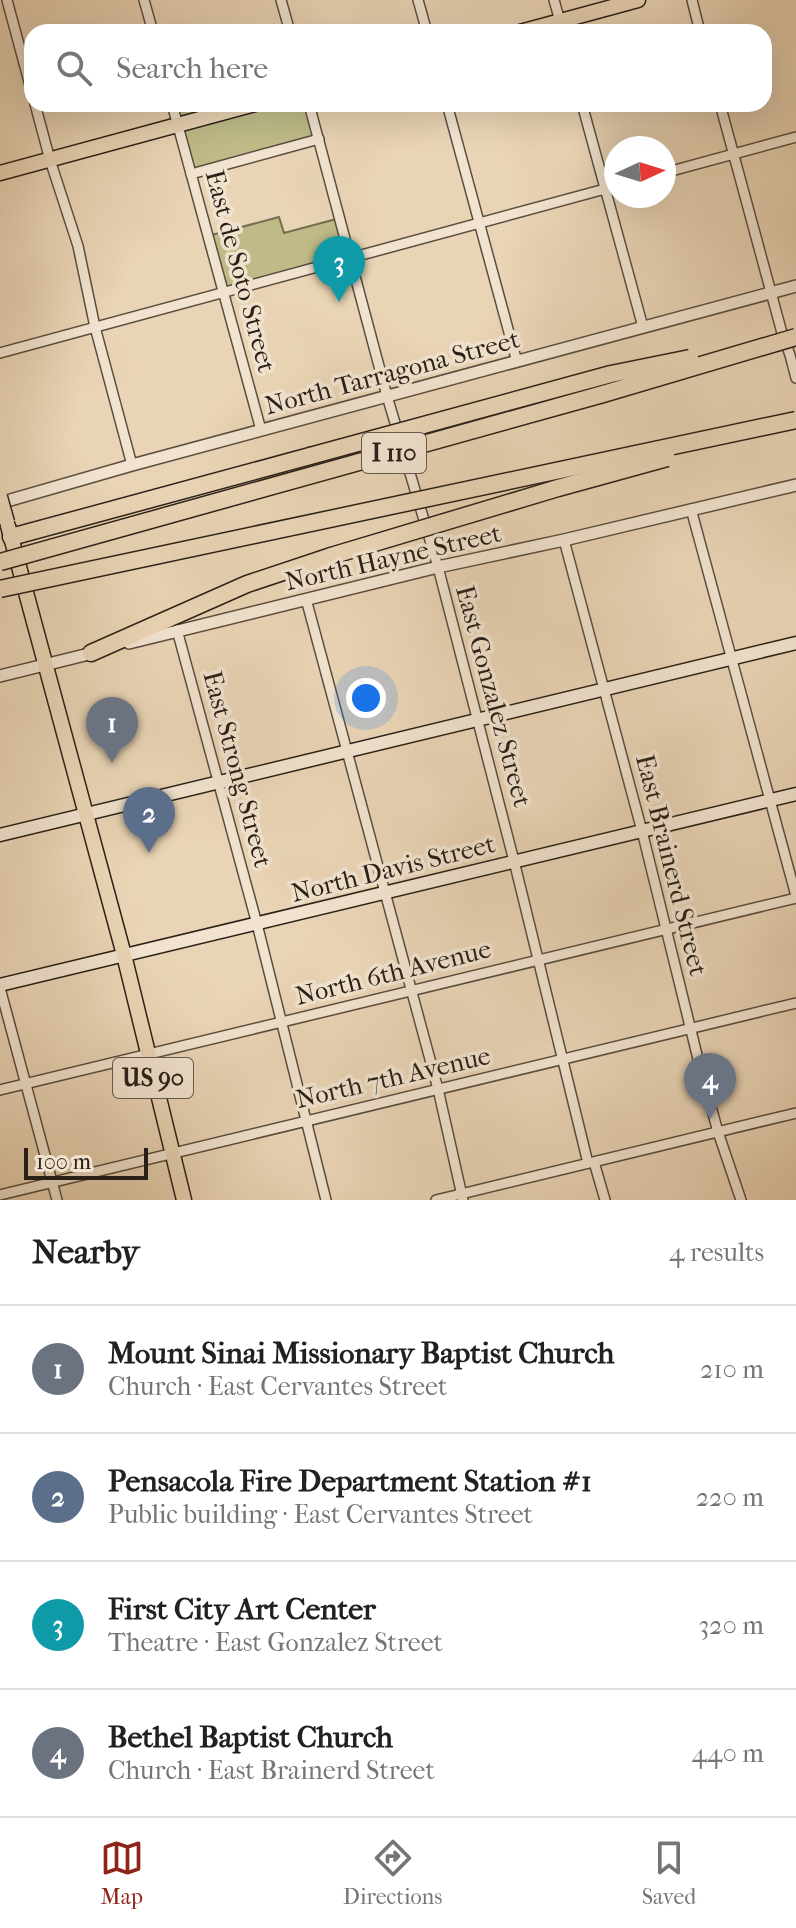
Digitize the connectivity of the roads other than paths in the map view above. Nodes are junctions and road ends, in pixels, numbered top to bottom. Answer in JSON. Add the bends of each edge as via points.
{"nodes":[{"id":1,"x":7,"y":0,"type":"edge"},
{"id":2,"x":144,"y":0,"type":"edge"},
{"id":3,"x":281,"y":0,"type":"edge"},
{"id":4,"x":418,"y":0,"type":"edge"},
{"id":5,"x":554,"y":0,"type":"edge"},
{"id":6,"x":638,"y":0,"type":"edge"},
{"id":7,"x":692,"y":0,"type":"edge"},
{"id":8,"x":151,"y":24,"type":"edge"},
{"id":9,"x":288,"y":24,"type":"edge"},
{"id":10,"x":425,"y":24,"type":"edge"},
{"id":11,"x":561,"y":24,"type":"edge"},
{"id":12,"x":568,"y":24,"type":"edge"},
{"id":13,"x":698,"y":24,"type":"edge"},
{"id":14,"x":24,"y":63,"type":"edge"},
{"id":15,"x":37,"y":112,"type":"edge"},
{"id":16,"x":174,"y":112,"type":"edge"},
{"id":17,"x":226,"y":112,"type":"edge"},
{"id":18,"x":311,"y":112,"type":"edge"},
{"id":19,"x":449,"y":112,"type":"edge"},
{"id":20,"x":585,"y":112,"type":"edge"},
{"id":21,"x":722,"y":112,"type":"edge"},
{"id":22,"x":178,"y":125,"type":"junction"},
{"id":23,"x":796,"y":137,"type":"edge"},
{"id":24,"x":319,"y":139,"type":"junction"},
{"id":25,"x":733,"y":154,"type":"junction"},
{"id":26,"x":50,"y":160,"type":"junction"},
{"id":27,"x":604,"y":168,"type":"edge"},
{"id":28,"x":676,"y":170,"type":"edge"},
{"id":29,"x":0,"y":173,"type":"edge"},
{"id":30,"x":191,"y":174,"type":"junction"},
{"id":31,"x":604,"y":190,"type":"edge"},
{"id":32,"x":616,"y":208,"type":"edge"},
{"id":33,"x":479,"y":224,"type":"junction"},
{"id":34,"x":351,"y":258,"type":"junction"},
{"id":35,"x":796,"y":286,"type":"edge"},
{"id":36,"x":771,"y":292,"type":"junction"},
{"id":37,"x":224,"y":293,"type":"junction"},
{"id":38,"x":95,"y":327,"type":"junction"},
{"id":39,"x":643,"y":327,"type":"junction"},
{"id":40,"x":792,"y":340,"type":"edge"},
{"id":41,"x":0,"y":353,"type":"edge"},
{"id":42,"x":517,"y":362,"type":"junction"},
{"id":43,"x":796,"y":378,"type":"edge"},
{"id":44,"x":387,"y":396,"type":"junction"},
{"id":45,"x":796,"y":420,"type":"edge"},
{"id":46,"x":796,"y":427,"type":"edge"},
{"id":47,"x":261,"y":430,"type":"junction"},
{"id":48,"x":132,"y":465,"type":"junction"},
{"id":49,"x":796,"y":485,"type":"edge"},
{"id":50,"x":0,"y":500,"type":"edge"},
{"id":51,"x":691,"y":509,"type":"junction"},
{"id":52,"x":9,"y":530,"type":"junction"},
{"id":53,"x":564,"y":540,"type":"junction"},
{"id":54,"x":0,"y":562,"type":"edge"},
{"id":55,"x":438,"y":567,"type":"junction"},
{"id":56,"x":0,"y":589,"type":"edge"},
{"id":57,"x":306,"y":599,"type":"junction"},
{"id":58,"x":177,"y":630,"type":"junction"},
{"id":59,"x":796,"y":643,"type":"edge"},
{"id":60,"x":91,"y":653,"type":"junction"},
{"id":61,"x":732,"y":659,"type":"junction"},
{"id":62,"x":46,"y":665,"type":"junction"},
{"id":63,"x":0,"y":676,"type":"edge"},
{"id":64,"x":604,"y":689,"type":"junction"},
{"id":65,"x":476,"y":720,"type":"junction"},
{"id":66,"x":347,"y":751,"type":"junction"},
{"id":67,"x":219,"y":781,"type":"junction"},
{"id":68,"x":796,"y":794,"type":"edge"},
{"id":69,"x":770,"y":800,"type":"junction"},
{"id":70,"x":86,"y":815,"type":"junction"},
{"id":71,"x":642,"y":831,"type":"junction"},
{"id":72,"x":0,"y":835,"type":"edge"},
{"id":73,"x":514,"y":861,"type":"junction"},
{"id":74,"x":385,"y":892,"type":"junction"},
{"id":75,"x":796,"y":897,"type":"edge"},
{"id":76,"x":257,"y":924,"type":"junction"},
{"id":77,"x":667,"y":928,"type":"junction"},
{"id":78,"x":124,"y":955,"type":"junction"},
{"id":79,"x":539,"y":960,"type":"junction"},
{"id":80,"x":0,"y":986,"type":"edge"},
{"id":81,"x":411,"y":991,"type":"junction"},
{"id":82,"x":796,"y":1003,"type":"edge"},
{"id":83,"x":282,"y":1022,"type":"junction"},
{"id":84,"x":690,"y":1027,"type":"junction"},
{"id":85,"x":148,"y":1054,"type":"junction"},
{"id":86,"x":563,"y":1059,"type":"junction"},
{"id":87,"x":26,"y":1084,"type":"junction"},
{"id":88,"x":438,"y":1089,"type":"junction"},
{"id":89,"x":0,"y":1090,"type":"edge"},
{"id":90,"x":796,"y":1113,"type":"edge"},
{"id":91,"x":306,"y":1120,"type":"junction"},
{"id":92,"x":718,"y":1132,"type":"junction"},
{"id":93,"x":171,"y":1153,"type":"junction"},
{"id":94,"x":591,"y":1163,"type":"junction"},
{"id":95,"x":52,"y":1182,"type":"junction"},
{"id":96,"x":0,"y":1195,"type":"edge"},
{"id":97,"x":462,"y":1197,"type":"edge"},
{"id":98,"x":57,"y":1200,"type":"edge"},
{"id":99,"x":184,"y":1200,"type":"edge"},
{"id":100,"x":326,"y":1200,"type":"edge"},
{"id":101,"x":436,"y":1200,"type":"edge"},
{"id":102,"x":605,"y":1200,"type":"edge"},
{"id":103,"x":741,"y":1200,"type":"edge"}],
"edges":[{"from":1,"to":14,"type":"street"},
{"from":2,"to":8,"type":"street"},
{"from":3,"to":9,"type":"street"},
{"from":4,"to":10,"type":"street"},
{"from":5,"to":11,"type":"street"},
{"from":6,"to":12,"type":"main road"},
{"from":7,"to":13,"type":"street"},
{"from":15,"to":26,"type":"street"},
{"from":16,"to":22,"type":"street","name":"East de Soto Street"},
{"from":17,"to":22,"type":"main road"},
{"from":18,"to":24,"type":"street","name":"East Gonzalez Street"},
{"from":19,"to":33,"type":"street"},
{"from":20,"to":27,"type":"street"},
{"from":21,"to":25,"type":"street"},
{"from":22,"to":26,"type":"main road"},
{"from":22,"to":30,"type":"street","name":"East de Soto Street"},
{"from":23,"to":25,"type":"street"},
{"from":24,"to":30,"type":"street"},
{"from":24,"to":34,"type":"street","name":"East Gonzalez Street"},
{"from":25,"to":28,"type":"street"},
{"from":25,"to":36,"type":"street"},
{"from":26,"to":29,"type":"main road"},
{"from":26,"to":38,"type":"street","via":[[78,246]]},
{"from":30,"to":37,"type":"street","name":"East de Soto Street"},
{"from":31,"to":33,"type":"street"},
{"from":32,"to":39,"type":"street"},
{"from":33,"to":34,"type":"street"},
{"from":33,"to":42,"type":"street"},
{"from":34,"to":37,"type":"street"},
{"from":34,"to":44,"type":"street","name":"East Gonzalez Street"},
{"from":35,"to":36,"type":"street","name":"North Tarragona Street"},
{"from":36,"to":39,"type":"street","name":"North Tarragona Street"},
{"from":36,"to":40,"type":"street","via":[[782,333]]},
{"from":37,"to":38,"type":"street"},
{"from":37,"to":47,"type":"street","name":"East de Soto Street"},
{"from":38,"to":41,"type":"street"},
{"from":38,"to":48,"type":"street"},
{"from":39,"to":42,"type":"street","name":"North Tarragona Street"},
{"from":40,"to":43,"type":"street"},
{"from":40,"to":52,"type":"highway","bridge":true,"via":[[611,374]]},
{"from":40,"to":54,"type":"highway","number":"I 110","bridge":true},
{"from":42,"to":44,"type":"street","name":"North Tarragona Street"},
{"from":44,"to":47,"type":"street","name":"North Tarragona Street"},
{"from":44,"to":55,"type":"street","name":"East Gonzalez Street"},
{"from":45,"to":56,"type":"highway","number":"I 110","bridge":true},
{"from":46,"to":60,"type":"highway","bridge":true,"via":[[623,470],[331,556],[247,584]]},
{"from":47,"to":48,"type":"street","name":"North Tarragona Street"},
{"from":48,"to":50,"type":"street","name":"North Tarragona Street"},
{"from":49,"to":51,"type":"street","name":"North Hayne Street"},
{"from":50,"to":52,"type":"main road","number":"US 90","bridge":true},
{"from":51,"to":53,"type":"street","name":"North Hayne Street"},
{"from":51,"to":61,"type":"street"},
{"from":52,"to":62,"type":"main road","number":"US 90"},
{"from":53,"to":55,"type":"street","name":"North Hayne Street"},
{"from":53,"to":64,"type":"street","name":"East Brainerd Street"},
{"from":55,"to":57,"type":"street","name":"North Hayne Street"},
{"from":55,"to":65,"type":"street","name":"East Gonzalez Street"},
{"from":57,"to":58,"type":"street","name":"North Hayne Street"},
{"from":57,"to":66,"type":"street"},
{"from":58,"to":60,"type":"street","name":"North Hayne Street"},
{"from":58,"to":67,"type":"street","name":"East Strong Street"},
{"from":59,"to":61,"type":"main road"},
{"from":60,"to":62,"type":"street","name":"North Hayne Street"},
{"from":61,"to":64,"type":"main road"},
{"from":61,"to":69,"type":"street"},
{"from":62,"to":63,"type":"street","name":"North Hayne Street"},
{"from":62,"to":70,"type":"main road","number":"US 90"},
{"from":64,"to":65,"type":"main road"},
{"from":64,"to":71,"type":"street","name":"East Brainerd Street"},
{"from":65,"to":66,"type":"main road"},
{"from":65,"to":73,"type":"street","name":"East Gonzalez Street"},
{"from":66,"to":67,"type":"main road"},
{"from":66,"to":74,"type":"street"},
{"from":67,"to":70,"type":"main road"},
{"from":67,"to":76,"type":"street","name":"East Strong Street"},
{"from":68,"to":69,"type":"main road","name":"North Davis Street"},
{"from":69,"to":71,"type":"main road","name":"North Davis Street"},
{"from":69,"to":75,"type":"street"},
{"from":70,"to":72,"type":"main road"},
{"from":70,"to":78,"type":"main road","number":"US 90"},
{"from":71,"to":73,"type":"main road","name":"North Davis Street"},
{"from":71,"to":77,"type":"street","name":"East Brainerd Street"},
{"from":73,"to":74,"type":"main road","name":"North Davis Street"},
{"from":73,"to":79,"type":"street","name":"East Gonzalez Street"},
{"from":74,"to":76,"type":"main road","name":"North Davis Street"},
{"from":74,"to":81,"type":"street"},
{"from":75,"to":77,"type":"street","name":"North 6th Avenue"},
{"from":76,"to":78,"type":"main road","name":"North Davis Street"},
{"from":76,"to":83,"type":"street","name":"East Strong Street"},
{"from":77,"to":79,"type":"street","name":"North 6th Avenue"},
{"from":77,"to":84,"type":"street","name":"East Brainerd Street"},
{"from":78,"to":80,"type":"main road","name":"North Davis Street"},
{"from":78,"to":85,"type":"main road","number":"US 90"},
{"from":79,"to":81,"type":"street","name":"North 6th Avenue"},
{"from":79,"to":86,"type":"street","name":"East Gonzalez Street"},
{"from":80,"to":87,"type":"street"},
{"from":81,"to":83,"type":"street","name":"North 6th Avenue"},
{"from":81,"to":88,"type":"street"},
{"from":82,"to":84,"type":"street","name":"North 7th Avenue"},
{"from":83,"to":85,"type":"street","name":"North 6th Avenue"},
{"from":83,"to":91,"type":"street","name":"East Strong Street"},
{"from":84,"to":86,"type":"street","name":"North 7th Avenue"},
{"from":84,"to":92,"type":"street","name":"East Brainerd Street"},
{"from":85,"to":87,"type":"street","name":"North 6th Avenue"},
{"from":85,"to":93,"type":"main road","number":"US 90"},
{"from":86,"to":88,"type":"street","name":"North 7th Avenue"},
{"from":86,"to":94,"type":"street","name":"East Gonzalez Street"},
{"from":87,"to":89,"type":"street","name":"North 6th Avenue"},
{"from":87,"to":95,"type":"street"},
{"from":88,"to":91,"type":"street","name":"North 7th Avenue"},
{"from":88,"to":97,"type":"street"},
{"from":90,"to":92,"type":"street"},
{"from":91,"to":93,"type":"street","name":"North 7th Avenue"},
{"from":91,"to":100,"type":"street","name":"East Strong Street"},
{"from":92,"to":94,"type":"street"},
{"from":92,"to":103,"type":"street","name":"East Brainerd Street"},
{"from":93,"to":95,"type":"street","name":"North 7th Avenue"},
{"from":93,"to":99,"type":"main road","number":"US 90"},
{"from":94,"to":97,"type":"street"},
{"from":94,"to":102,"type":"street","name":"East Gonzalez Street"},
{"from":95,"to":96,"type":"street","name":"North 7th Avenue"},
{"from":95,"to":98,"type":"street"},
{"from":97,"to":101,"type":"street"}]}
